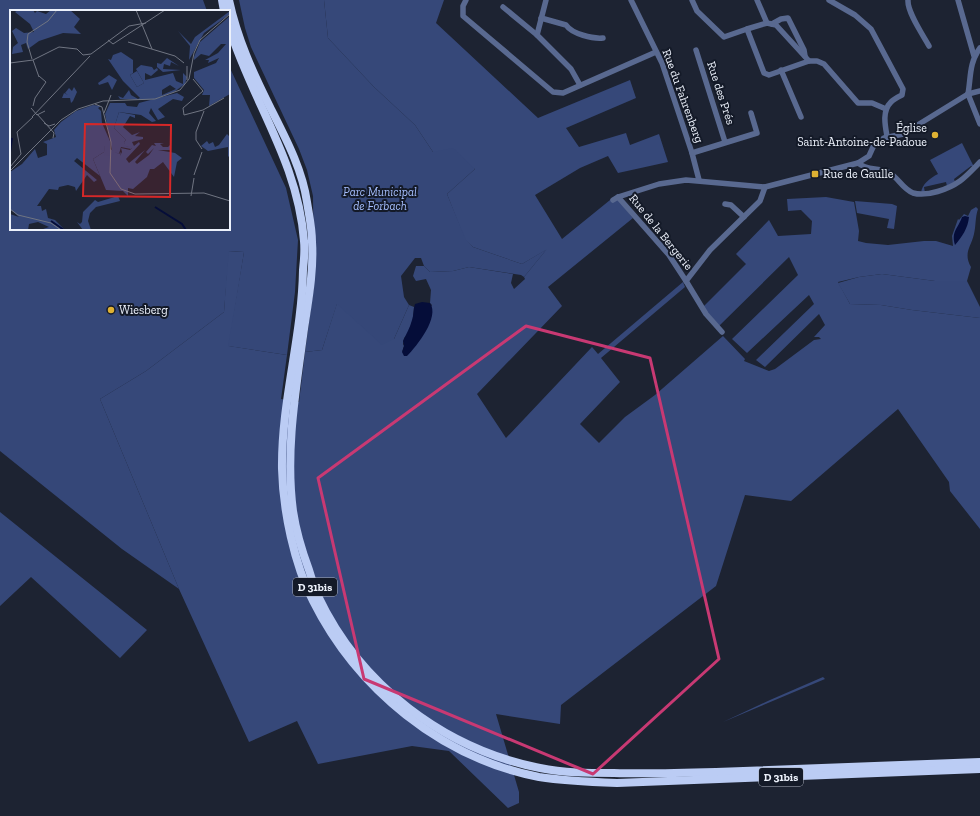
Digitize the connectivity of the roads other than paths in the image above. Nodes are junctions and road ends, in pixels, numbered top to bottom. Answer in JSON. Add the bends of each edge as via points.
{"nodes":[{"id":1,"x":222,"y":0,"type":"edge"},
{"id":2,"x":229,"y":0,"type":"edge"},
{"id":3,"x":466,"y":0,"type":"edge"},
{"id":4,"x":546,"y":0,"type":"edge"},
{"id":5,"x":631,"y":0,"type":"edge"},
{"id":6,"x":692,"y":0,"type":"edge"},
{"id":7,"x":757,"y":0,"type":"edge"},
{"id":8,"x":829,"y":0,"type":"edge"},
{"id":9,"x":908,"y":0,"type":"edge"},
{"id":10,"x":958,"y":0,"type":"edge"},
{"id":11,"x":503,"y":7,"type":"dead end"},
{"id":12,"x":224,"y":10,"type":"edge"},
{"id":13,"x":541,"y":18,"type":"junction"},
{"id":14,"x":769,"y":23,"type":"junction"},
{"id":15,"x":747,"y":29,"type":"junction"},
{"id":16,"x":230,"y":30,"type":"edge"},
{"id":17,"x":537,"y":35,"type":"junction"},
{"id":18,"x":602,"y":38,"type":"dead end"},
{"id":19,"x":929,"y":46,"type":"dead end"},
{"id":20,"x":980,"y":48,"type":"edge"},
{"id":21,"x":696,"y":50,"type":"dead end"},
{"id":22,"x":656,"y":52,"type":"junction"},
{"id":23,"x":974,"y":56,"type":"junction"},
{"id":24,"x":807,"y":59,"type":"junction"},
{"id":25,"x":782,"y":70,"type":"junction"},
{"id":26,"x":580,"y":85,"type":"junction"},
{"id":27,"x":980,"y":91,"type":"edge"},
{"id":28,"x":968,"y":94,"type":"junction"},
{"id":29,"x":886,"y":109,"type":"junction"},
{"id":30,"x":751,"y":113,"type":"dead end"},
{"id":31,"x":801,"y":117,"type":"dead end"},
{"id":32,"x":980,"y":124,"type":"edge"},
{"id":33,"x":887,"y":136,"type":"junction"},
{"id":34,"x":725,"y":142,"type":"junction"},
{"id":35,"x":692,"y":154,"type":"junction"},
{"id":36,"x":980,"y":162,"type":"edge"},
{"id":37,"x":858,"y":163,"type":"junction"},
{"id":38,"x":699,"y":180,"type":"junction"},
{"id":39,"x":765,"y":186,"type":"junction"},
{"id":40,"x":618,"y":197,"type":"junction"},
{"id":41,"x":612,"y":200,"type":"dead end"},
{"id":42,"x":725,"y":204,"type":"dead end"},
{"id":43,"x":744,"y":218,"type":"junction"},
{"id":44,"x":686,"y":280,"type":"junction"},
{"id":45,"x":722,"y":332,"type":"dead end"},
{"id":46,"x":980,"y":762,"type":"edge"},
{"id":47,"x":980,"y":769,"type":"edge"}],
"edges":[{"from":1,"to":12,"type":"highway"},
{"from":2,"to":46,"type":"highway","number":"D 31bis","via":[[247,58],[284,132],[306,196],[312,242],[310,293],[291,434],[291,482],[294,514],[302,552],[318,595],[341,637],[373,677],[398,700],[431,724],[470,746],[540,768],[582,773],[652,774]]},
{"from":3,"to":26,"type":"street","via":[[463,16],[544,87],[553,92],[563,93]]},
{"from":4,"to":13,"type":"street"},
{"from":5,"to":22,"type":"street","name":"Rue du Fahrenberg"},
{"from":6,"to":15,"type":"street","via":[[698,11],[724,37]]},
{"from":7,"to":14,"type":"street"},
{"from":8,"to":29,"type":"street","via":[[855,15],[870,29],[900,83],[902,95]]},
{"from":9,"to":19,"type":"street","via":[[910,11]]},
{"from":10,"to":23,"type":"street"},
{"from":11,"to":17,"type":"street"},
{"from":13,"to":17,"type":"street"},
{"from":13,"to":18,"type":"street","via":[[566,25],[569,29],[594,38]]},
{"from":14,"to":15,"type":"street"},
{"from":14,"to":24,"type":"street","via":[[776,25]]},
{"from":14,"to":24,"type":"street","via":[[788,18]]},
{"from":15,"to":25,"type":"street","via":[[764,73],[769,75]]},
{"from":16,"to":47,"type":"highway","number":"D 31bis","via":[[288,166],[298,199],[304,242],[303,294],[284,433],[282,469],[294,553],[312,600],[336,640],[368,681],[393,705],[446,742],[466,753],[538,776],[582,782],[617,783]]},
{"from":17,"to":26,"type":"street","via":[[572,69]]},
{"from":20,"to":23,"type":"street"},
{"from":21,"to":34,"type":"street","name":"Rue des Prés"},
{"from":22,"to":26,"type":"street"},
{"from":22,"to":35,"type":"street","name":"Rue du Fahrenberg"},
{"from":23,"to":28,"type":"street","via":[[968,81]]},
{"from":24,"to":25,"type":"street"},
{"from":24,"to":29,"type":"street","via":[[824,64],[858,103],[872,103]]},
{"from":25,"to":31,"type":"street"},
{"from":27,"to":28,"type":"street"},
{"from":28,"to":32,"type":"street"},
{"from":28,"to":33,"type":"street","via":[[903,134]]},
{"from":29,"to":33,"type":"street"},
{"from":30,"to":34,"type":"street","via":[[757,133]]},
{"from":33,"to":37,"type":"street","via":[[874,145],[869,156]]},
{"from":34,"to":35,"type":"street"},
{"from":35,"to":38,"type":"street","name":"Rue du Fahrenberg"},
{"from":36,"to":37,"type":"street","via":[[959,182],[924,194],[904,187],[890,173],[866,168]]},
{"from":37,"to":39,"type":"street"},
{"from":38,"to":39,"type":"street"},
{"from":38,"to":40,"type":"street","via":[[659,184]]},
{"from":39,"to":43,"type":"street","via":[[760,201]]},
{"from":40,"to":41,"type":"street"},
{"from":40,"to":44,"type":"street","name":"Rue de la Bergerie","via":[[669,255]]},
{"from":42,"to":43,"type":"street","via":[[731,205]]},
{"from":43,"to":44,"type":"street","via":[[710,250]]},
{"from":44,"to":45,"type":"street","name":"Rue de la Bergerie","via":[[706,314]]}]}
